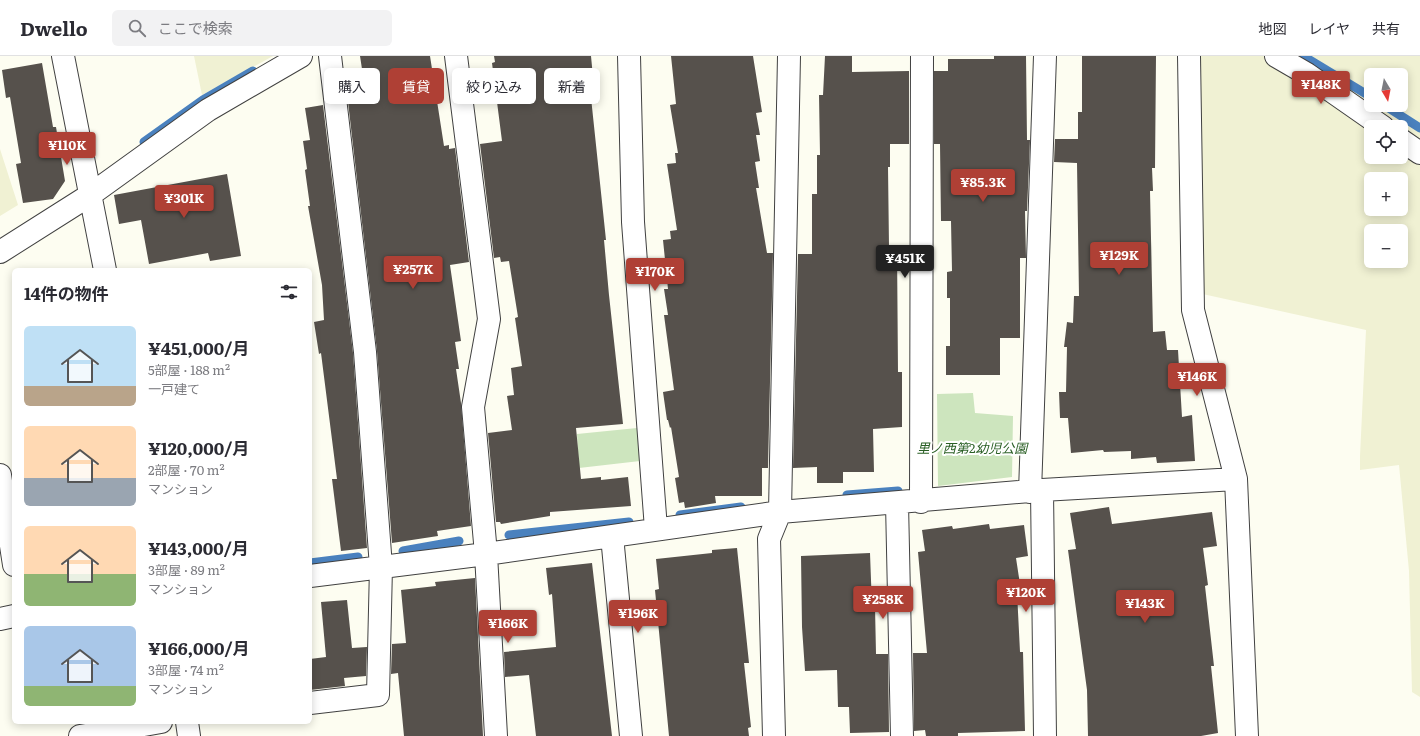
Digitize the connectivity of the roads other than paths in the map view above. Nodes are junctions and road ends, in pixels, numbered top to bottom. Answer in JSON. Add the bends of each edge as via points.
{"nodes":[{"id":1,"x":63,"y":56,"type":"edge"},
{"id":2,"x":301,"y":56,"type":"edge"},
{"id":3,"x":330,"y":56,"type":"edge"},
{"id":4,"x":456,"y":56,"type":"edge"},
{"id":5,"x":629,"y":56,"type":"edge"},
{"id":6,"x":789,"y":56,"type":"edge"},
{"id":7,"x":922,"y":56,"type":"edge"},
{"id":8,"x":1045,"y":56,"type":"edge"},
{"id":9,"x":1189,"y":56,"type":"edge"},
{"id":10,"x":1276,"y":56,"type":"edge"},
{"id":11,"x":1373,"y":120,"type":"edge"},
{"id":12,"x":1408,"y":145,"type":"edge"},
{"id":13,"x":1420,"y":153,"type":"edge"},
{"id":14,"x":90,"y":195,"type":"junction"},
{"id":15,"x":0,"y":252,"type":"edge"},
{"id":16,"x":105,"y":268,"type":"edge"},
{"id":17,"x":0,"y":475,"type":"edge"},
{"id":18,"x":1236,"y":479,"type":"junction"},
{"id":19,"x":1036,"y":491,"type":"junction"},
{"id":20,"x":921,"y":502,"type":"junction"},
{"id":21,"x":897,"y":503,"type":"junction"},
{"id":22,"x":780,"y":512,"type":"junction"},
{"id":23,"x":656,"y":529,"type":"junction"},
{"id":24,"x":612,"y":536,"type":"junction"},
{"id":25,"x":12,"y":552,"type":"edge"},
{"id":26,"x":486,"y":554,"type":"junction"},
{"id":27,"x":381,"y":567,"type":"junction"},
{"id":28,"x":312,"y":576,"type":"edge"},
{"id":29,"x":12,"y":616,"type":"edge"},
{"id":30,"x":0,"y":619,"type":"edge"},
{"id":31,"x":312,"y":703,"type":"edge"},
{"id":32,"x":149,"y":724,"type":"edge"},
{"id":33,"x":187,"y":724,"type":"edge"},
{"id":34,"x":80,"y":736,"type":"edge"},
{"id":35,"x":189,"y":736,"type":"edge"},
{"id":36,"x":496,"y":736,"type":"edge"},
{"id":37,"x":631,"y":736,"type":"edge"},
{"id":38,"x":774,"y":736,"type":"edge"},
{"id":39,"x":902,"y":736,"type":"edge"},
{"id":40,"x":1045,"y":736,"type":"edge"},
{"id":41,"x":1247,"y":736,"type":"edge"}],
"edges":[{"from":1,"to":14,"type":"street"},
{"from":2,"to":14,"type":"street","via":[[208,110]]},
{"from":3,"to":27,"type":"street","via":[[365,352]]},
{"from":4,"to":26,"type":"street","via":[[489,319],[473,407]]},
{"from":5,"to":23,"type":"street","via":[[633,222]]},
{"from":6,"to":22,"type":"street"},
{"from":7,"to":20,"type":"street"},
{"from":8,"to":19,"type":"street"},
{"from":9,"to":18,"type":"street","via":[[1193,310]]},
{"from":10,"to":11,"type":"street","via":[[1307,74]]},
{"from":12,"to":13,"type":"street"},
{"from":14,"to":15,"type":"street"},
{"from":14,"to":16,"type":"street"},
{"from":17,"to":25,"type":"street"},
{"from":18,"to":19,"type":"street"},
{"from":18,"to":41,"type":"street"},
{"from":19,"to":20,"type":"street"},
{"from":19,"to":40,"type":"street"},
{"from":20,"to":21,"type":"street"},
{"from":21,"to":22,"type":"street"},
{"from":21,"to":39,"type":"street"},
{"from":22,"to":23,"type":"street"},
{"from":22,"to":38,"type":"street","via":[[769,539]]},
{"from":23,"to":24,"type":"street"},
{"from":24,"to":26,"type":"street"},
{"from":24,"to":37,"type":"street"},
{"from":26,"to":27,"type":"street"},
{"from":26,"to":36,"type":"street"},
{"from":27,"to":28,"type":"street"},
{"from":27,"to":31,"type":"street","via":[[378,695]]},
{"from":29,"to":30,"type":"street"},
{"from":32,"to":34,"type":"street"},
{"from":33,"to":35,"type":"street"}]}
